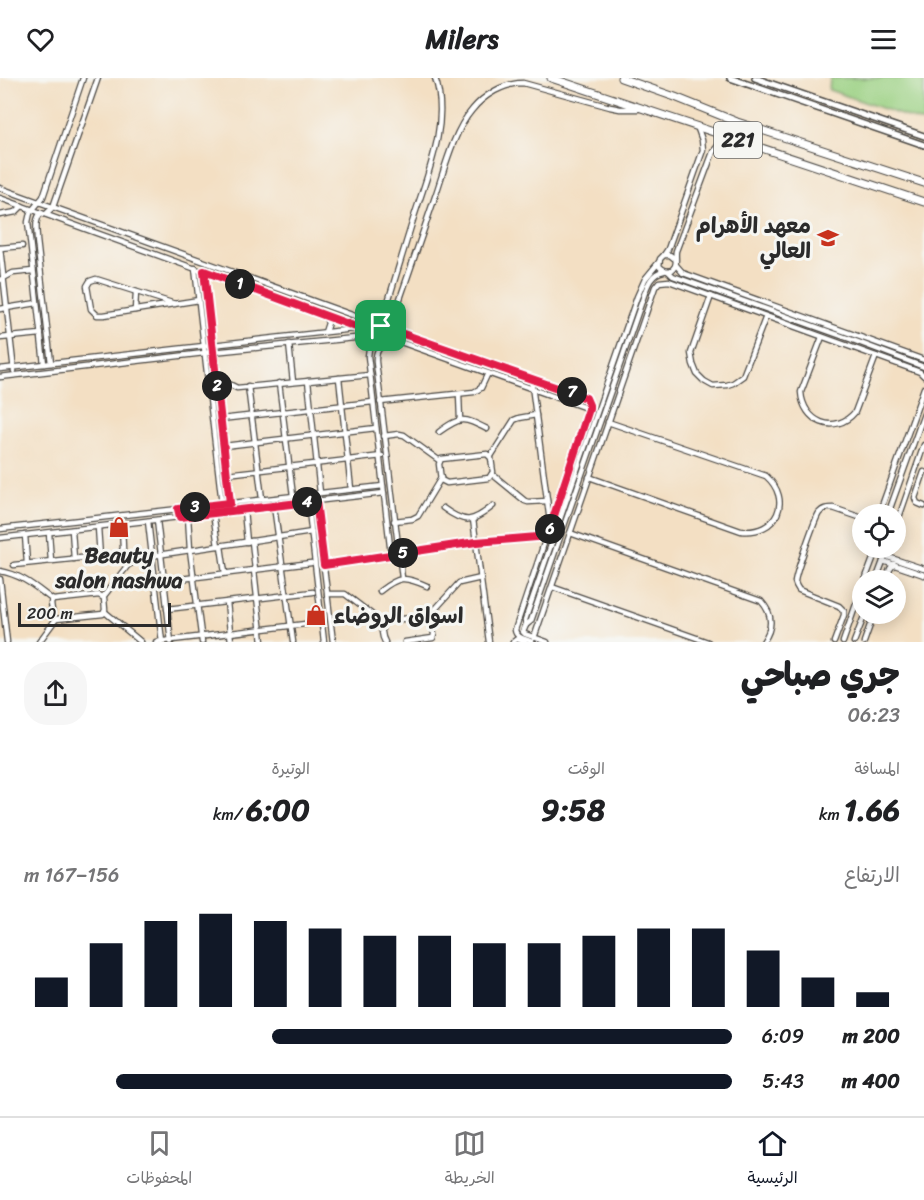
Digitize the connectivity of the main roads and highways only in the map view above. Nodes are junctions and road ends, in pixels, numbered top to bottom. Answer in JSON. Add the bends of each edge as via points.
{"nodes":[{"id":1,"x":554,"y":78,"type":"edge"},
{"id":2,"x":576,"y":78,"type":"edge"},
{"id":3,"x":621,"y":78,"type":"edge"},
{"id":4,"x":578,"y":87,"type":"junction"},
{"id":5,"x":924,"y":183,"type":"edge"},
{"id":6,"x":924,"y":202,"type":"edge"}],
"edges":[{"from":1,"to":4,"type":"highway","number":"221"},
{"from":2,"to":4,"type":"highway"},
{"from":3,"to":5,"type":"highway","number":"221","via":[[737,122]]},
{"from":4,"to":6,"type":"highway","number":"221"}]}
